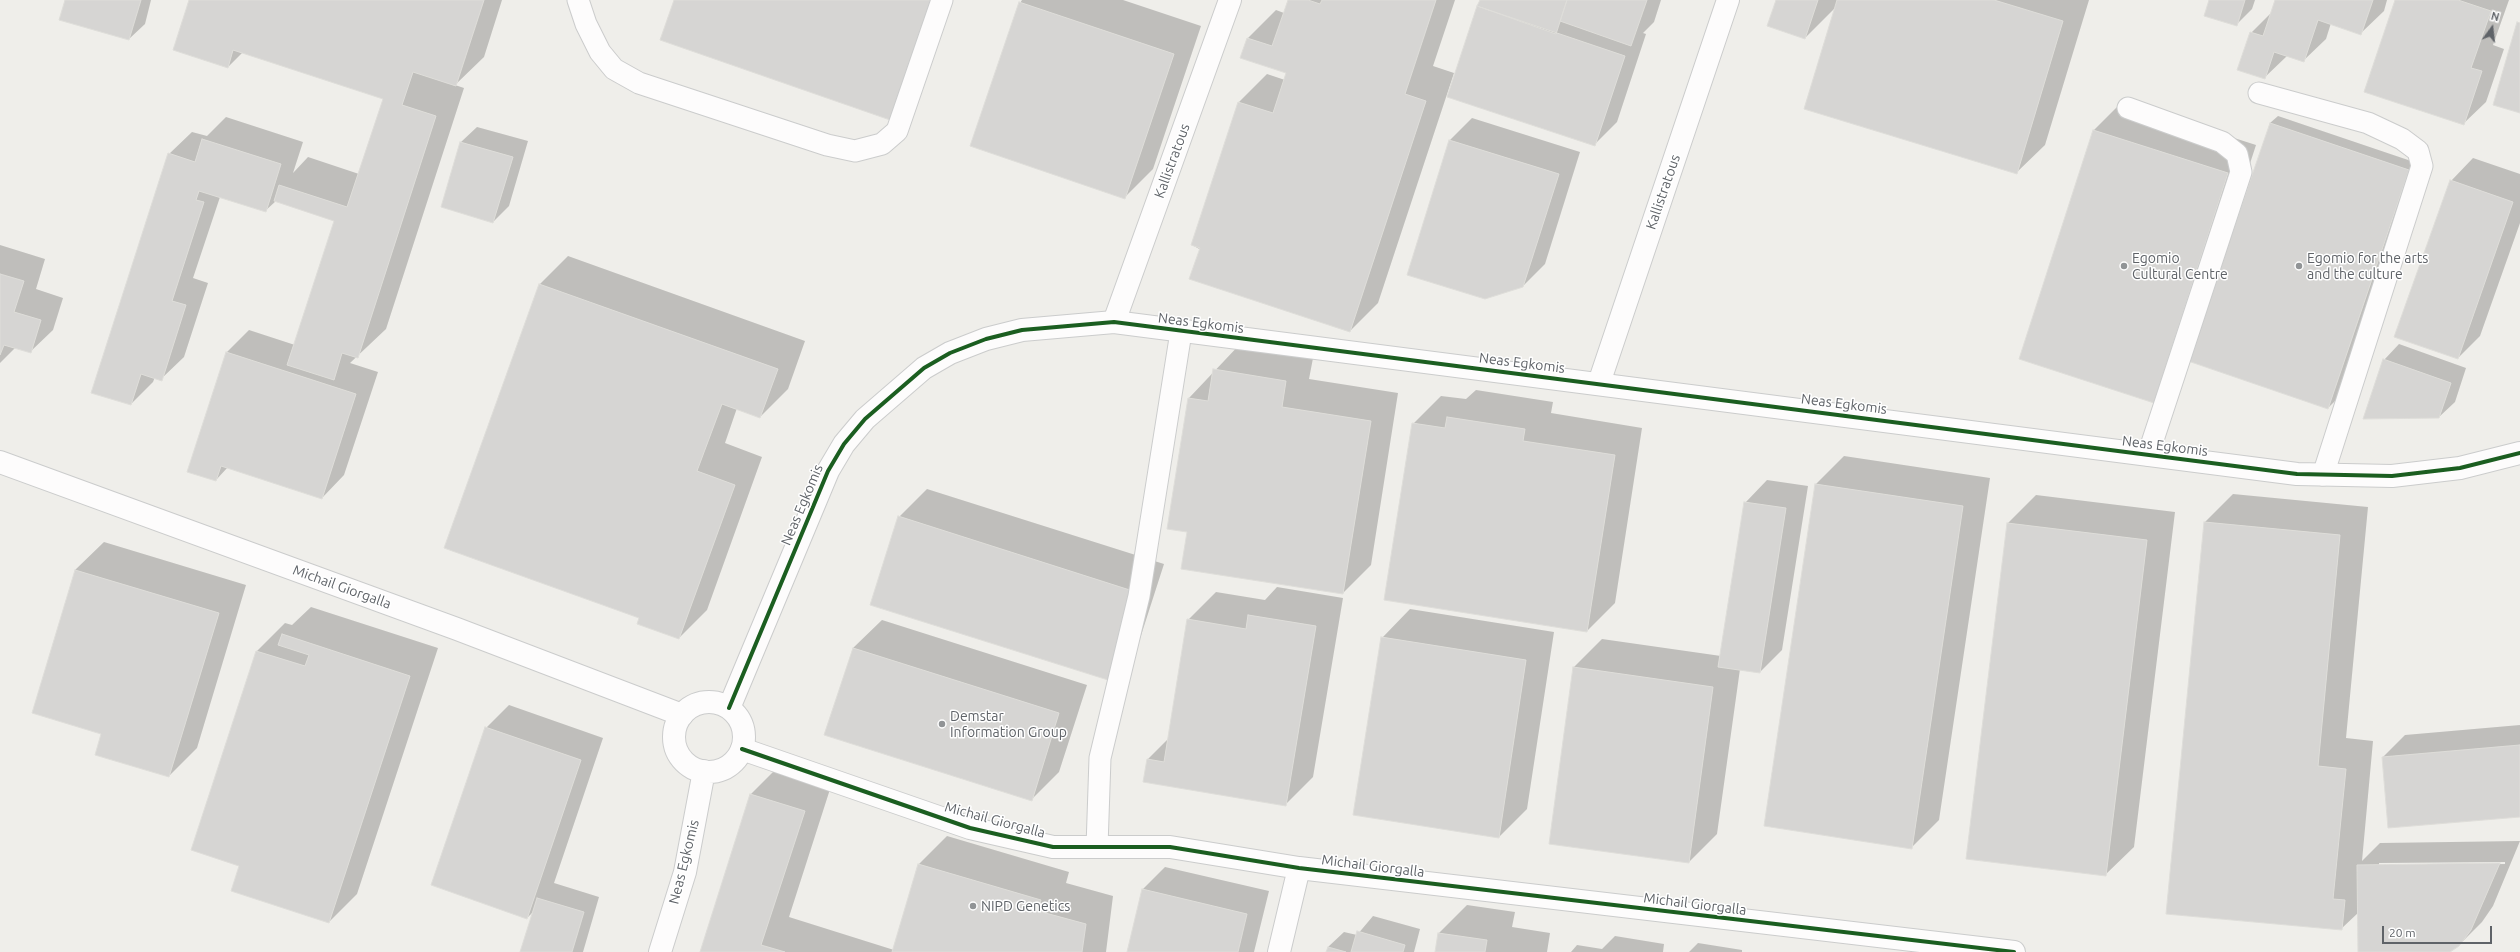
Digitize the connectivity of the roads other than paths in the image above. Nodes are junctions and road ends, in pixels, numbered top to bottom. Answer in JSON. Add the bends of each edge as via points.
{"nodes":[{"id":1,"x":578,"y":0,"type":"edge"},
{"id":2,"x":942,"y":0,"type":"edge"},
{"id":3,"x":1230,"y":0,"type":"edge"},
{"id":4,"x":1728,"y":0,"type":"edge"},
{"id":5,"x":2259,"y":93,"type":"dead end"},
{"id":6,"x":2128,"y":108,"type":"dead end"},
{"id":7,"x":1114,"y":322,"type":"junction"},
{"id":8,"x":1181,"y":332,"type":"junction"},
{"id":9,"x":1599,"y":383,"type":"junction"},
{"id":10,"x":2520,"y":453,"type":"edge"},
{"id":11,"x":2148,"y":455,"type":"junction"},
{"id":12,"x":0,"y":462,"type":"edge"},
{"id":13,"x":2323,"y":475,"type":"junction"},
{"id":14,"x":729,"y":708,"type":"junction"},
{"id":15,"x":682,"y":715,"type":"junction"},
{"id":16,"x":742,"y":749,"type":"junction"},
{"id":17,"x":704,"y":771,"type":"junction"},
{"id":18,"x":1097,"y":847,"type":"junction"},
{"id":19,"x":1298,"y":868,"type":"junction"},
{"id":20,"x":660,"y":952,"type":"edge"},
{"id":21,"x":1279,"y":952,"type":"edge"},
{"id":22,"x":2014,"y":952,"type":"edge"}],
"edges":[{"from":1,"to":2,"type":"lane","via":[[600,52],[620,73],[639,83],[827,145],[855,151],[882,144],[897,131]]},
{"from":3,"to":7,"type":"street","name":"Kallistratous"},
{"from":4,"to":9,"type":"street","name":"Kallistratous"},
{"from":5,"to":13,"type":"lane","via":[[2368,123],[2402,139],[2418,150],[2422,166]]},
{"from":6,"to":11,"type":"lane","via":[[2222,142],[2237,154],[2241,172]]},
{"from":7,"to":8,"type":"street","name":"Neas Egkomis"},
{"from":7,"to":14,"type":"street","name":"Neas Egkomis","via":[[1022,330],[986,339],[950,353],[924,368],[865,419],[844,444],[828,471]]},
{"from":8,"to":9,"type":"street","name":"Neas Egkomis"},
{"from":8,"to":18,"type":"lane","via":[[1139,596],[1100,758]]},
{"from":9,"to":11,"type":"street","name":"Neas Egkomis"},
{"from":10,"to":13,"type":"street","name":"Neas Egkomis","via":[[2460,468],[2392,476]]},
{"from":11,"to":13,"type":"street","name":"Neas Egkomis"},
{"from":12,"to":15,"type":"street","name":"Michail Giorgalla","via":[[456,629]]},
{"from":14,"to":15,"type":"street","via":[[717,703],[706,703],[694,706]]},
{"from":14,"to":16,"type":"street","via":[[743,729]]},
{"from":15,"to":17,"type":"street","via":[[676,729],[677,749],[686,763]]},
{"from":16,"to":17,"type":"street","via":[[733,763],[724,769]]},
{"from":16,"to":18,"type":"street","name":"Michail Giorgalla","via":[[978,830],[1053,847]]},
{"from":17,"to":20,"type":"street","name":"Neas Egkomis","via":[[685,872]]},
{"from":18,"to":19,"type":"street","name":"Michail Giorgalla","via":[[1170,847]]},
{"from":19,"to":21,"type":"street"},
{"from":19,"to":22,"type":"street","name":"Michail Giorgalla"}]}
